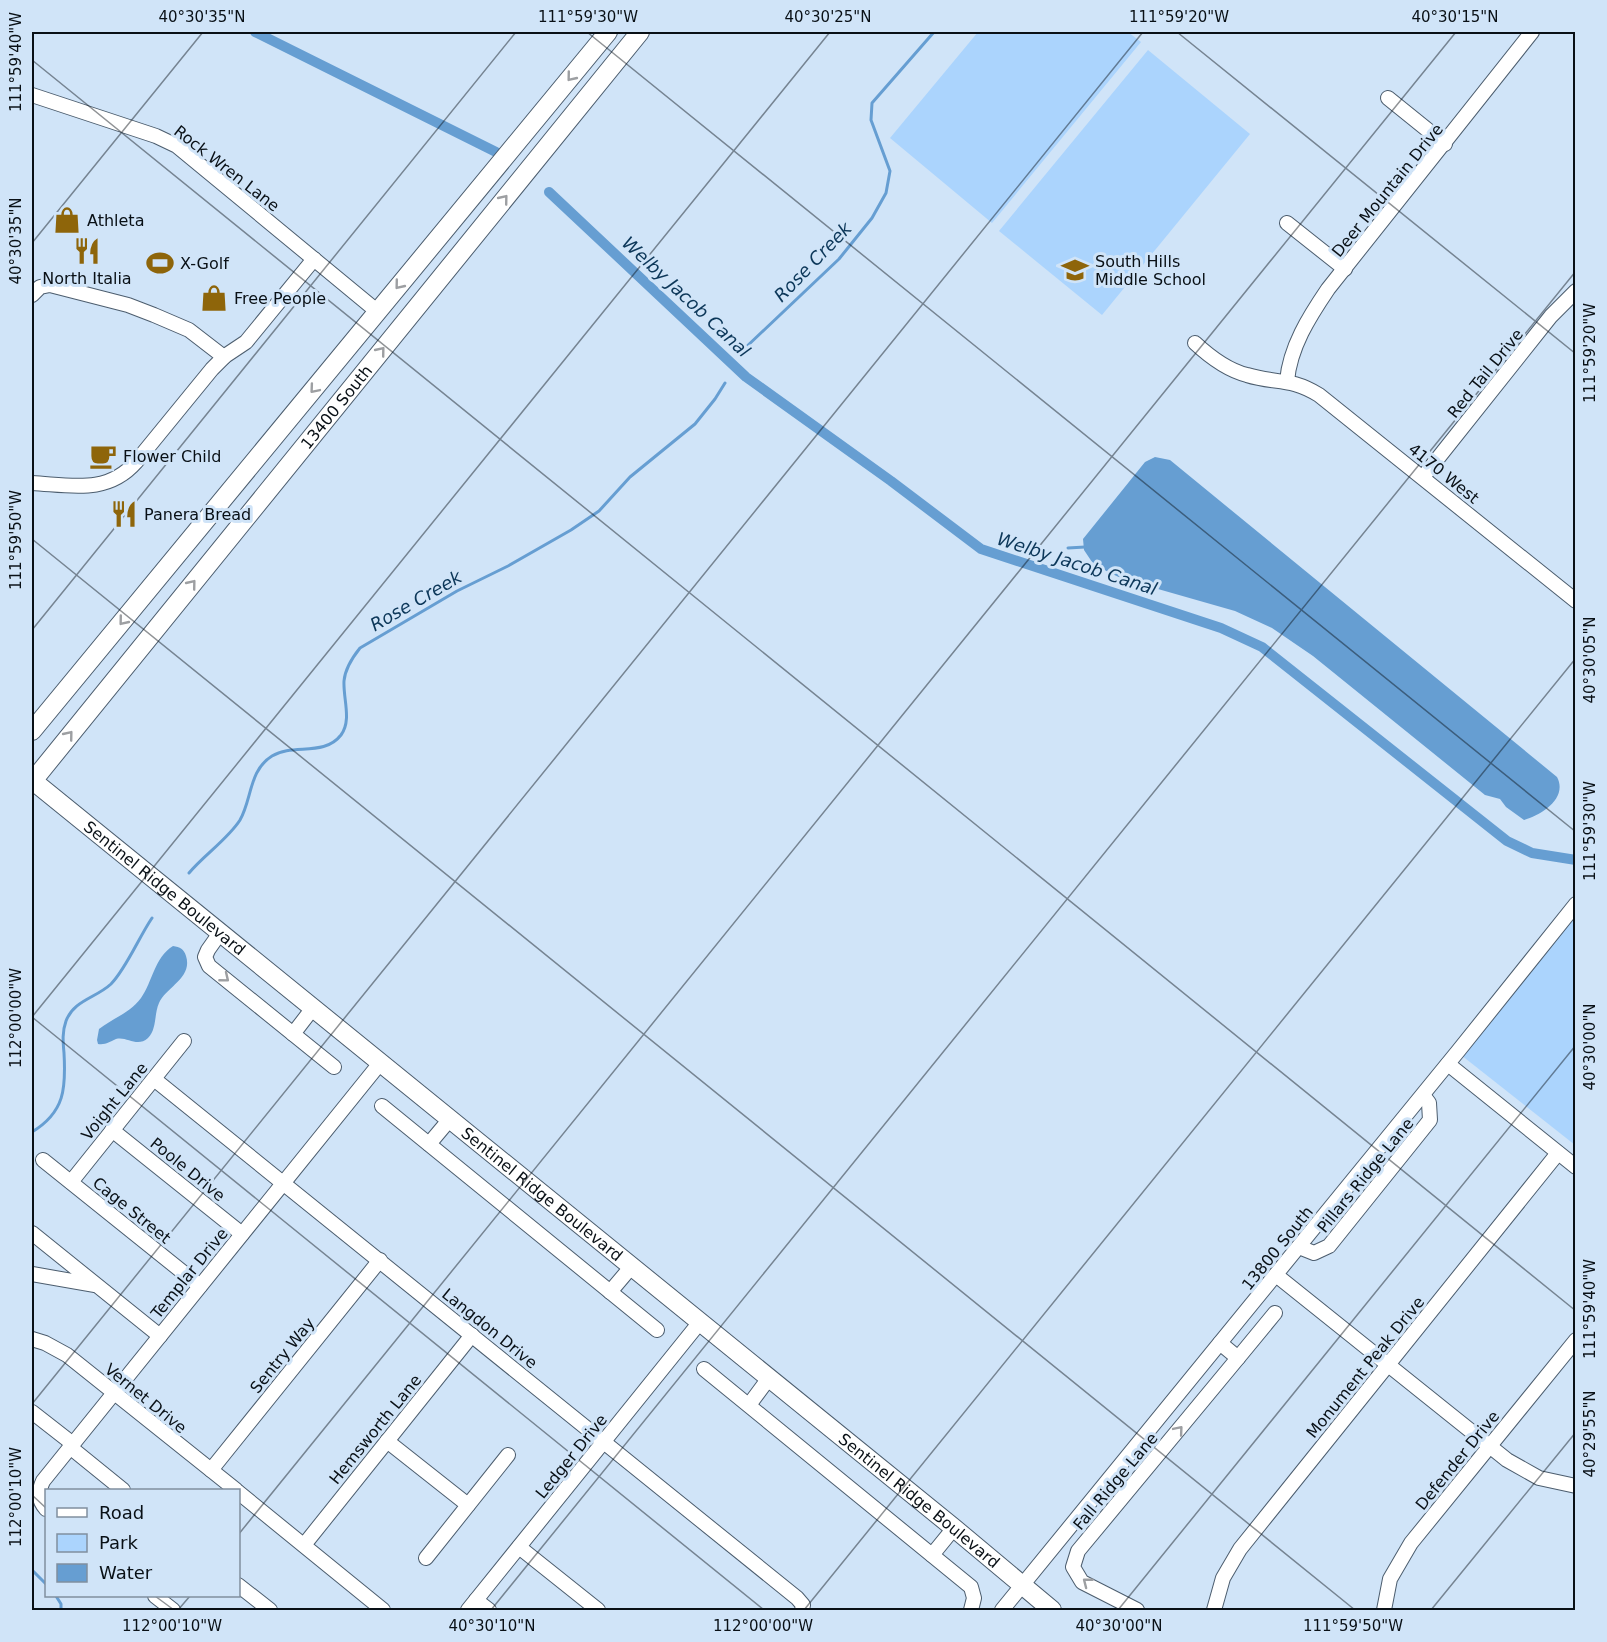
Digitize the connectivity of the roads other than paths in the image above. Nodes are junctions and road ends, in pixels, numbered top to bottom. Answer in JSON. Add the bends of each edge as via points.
{"nodes":[{"id":1,"x":608,"y":32,"type":"edge"},
{"id":2,"x":640,"y":32,"type":"edge"},
{"id":3,"x":1532,"y":32,"type":"edge"},
{"id":4,"x":32,"y":95,"type":"edge"},
{"id":5,"x":1388,"y":98,"type":"dead end"},
{"id":6,"x":1445,"y":144,"type":"junction"},
{"id":7,"x":1287,"y":223,"type":"dead end"},
{"id":8,"x":314,"y":259,"type":"junction"},
{"id":9,"x":1345,"y":269,"type":"junction"},
{"id":10,"x":32,"y":295,"type":"edge"},
{"id":11,"x":1573,"y":299,"type":"edge"},
{"id":12,"x":378,"y":312,"type":"junction"},
{"id":13,"x":1195,"y":343,"type":"dead end"},
{"id":14,"x":224,"y":357,"type":"junction"},
{"id":15,"x":1287,"y":381,"type":"junction"},
{"id":16,"x":1423,"y":477,"type":"junction"},
{"id":17,"x":32,"y":483,"type":"edge"},
{"id":18,"x":1575,"y":601,"type":"edge"},
{"id":19,"x":32,"y":731,"type":"edge"},
{"id":20,"x":32,"y":781,"type":"edge"},
{"id":21,"x":1575,"y":904,"type":"edge"},
{"id":22,"x":220,"y":933,"type":"junction"},
{"id":23,"x":313,"y":1008,"type":"junction"},
{"id":24,"x":293,"y":1034,"type":"junction"},
{"id":25,"x":184,"y":1041,"type":"dead end"},
{"id":26,"x":381,"y":1062,"type":"junction"},
{"id":27,"x":1448,"y":1064,"type":"junction"},
{"id":28,"x":334,"y":1067,"type":"dead end"},
{"id":29,"x":154,"y":1078,"type":"junction"},
{"id":30,"x":1423,"y":1095,"type":"junction"},
{"id":31,"x":382,"y":1106,"type":"dead end"},
{"id":32,"x":450,"y":1119,"type":"junction"},
{"id":33,"x":112,"y":1130,"type":"junction"},
{"id":34,"x":429,"y":1144,"type":"junction"},
{"id":35,"x":1558,"y":1153,"type":"junction"},
{"id":36,"x":43,"y":1160,"type":"dead end"},
{"id":37,"x":1575,"y":1167,"type":"edge"},
{"id":38,"x":70,"y":1182,"type":"junction"},
{"id":39,"x":284,"y":1183,"type":"junction"},
{"id":40,"x":32,"y":1233,"type":"edge"},
{"id":41,"x":242,"y":1234,"type":"junction"},
{"id":42,"x":1299,"y":1247,"type":"junction"},
{"id":43,"x":380,"y":1260,"type":"junction"},
{"id":44,"x":632,"y":1266,"type":"junction"},
{"id":45,"x":32,"y":1274,"type":"edge"},
{"id":46,"x":1276,"y":1275,"type":"junction"},
{"id":47,"x":97,"y":1285,"type":"junction"},
{"id":48,"x":200,"y":1286,"type":"junction"},
{"id":49,"x":610,"y":1292,"type":"junction"},
{"id":50,"x":1275,"y":1313,"type":"dead end"},
{"id":51,"x":700,"y":1322,"type":"junction"},
{"id":52,"x":657,"y":1330,"type":"dead end"},
{"id":53,"x":472,"y":1335,"type":"junction"},
{"id":54,"x":160,"y":1336,"type":"junction"},
{"id":55,"x":32,"y":1339,"type":"edge"},
{"id":56,"x":1575,"y":1340,"type":"edge"},
{"id":57,"x":1220,"y":1343,"type":"junction"},
{"id":58,"x":1238,"y":1358,"type":"junction"},
{"id":59,"x":1388,"y":1364,"type":"junction"},
{"id":60,"x":704,"y":1369,"type":"dead end"},
{"id":61,"x":769,"y":1378,"type":"junction"},
{"id":62,"x":114,"y":1393,"type":"junction"},
{"id":63,"x":749,"y":1405,"type":"junction"},
{"id":64,"x":32,"y":1412,"type":"edge"},
{"id":65,"x":387,"y":1441,"type":"junction"},
{"id":66,"x":604,"y":1441,"type":"junction"},
{"id":67,"x":71,"y":1446,"type":"junction"},
{"id":68,"x":1489,"y":1446,"type":"junction"},
{"id":69,"x":508,"y":1455,"type":"dead end"},
{"id":70,"x":211,"y":1470,"type":"junction"},
{"id":71,"x":1575,"y":1486,"type":"edge"},
{"id":72,"x":121,"y":1489,"type":"edge"},
{"id":73,"x":233,"y":1489,"type":"edge"},
{"id":74,"x":240,"y":1494,"type":"edge"},
{"id":75,"x":468,"y":1505,"type":"junction"},
{"id":76,"x":45,"y":1507,"type":"edge"},
{"id":77,"x":954,"y":1528,"type":"junction"},
{"id":78,"x":304,"y":1545,"type":"junction"},
{"id":79,"x":519,"y":1547,"type":"junction"},
{"id":80,"x":932,"y":1555,"type":"junction"},
{"id":81,"x":426,"y":1558,"type":"dead end"},
{"id":82,"x":1022,"y":1586,"type":"junction"},
{"id":83,"x":240,"y":1587,"type":"edge"},
{"id":84,"x":156,"y":1597,"type":"edge"},
{"id":85,"x":973,"y":1604,"type":"edge"},
{"id":86,"x":472,"y":1605,"type":"edge"},
{"id":87,"x":802,"y":1608,"type":"edge"},
{"id":88,"x":173,"y":1611,"type":"edge"},
{"id":89,"x":270,"y":1611,"type":"edge"},
{"id":90,"x":383,"y":1611,"type":"edge"},
{"id":91,"x":489,"y":1611,"type":"edge"},
{"id":92,"x":598,"y":1611,"type":"edge"},
{"id":93,"x":1002,"y":1611,"type":"edge"},
{"id":94,"x":1052,"y":1611,"type":"edge"},
{"id":95,"x":1137,"y":1611,"type":"edge"},
{"id":96,"x":1214,"y":1611,"type":"edge"},
{"id":97,"x":1384,"y":1611,"type":"edge"}],
"edges":[{"from":1,"to":12,"type":"main road","name":"13400 South","one_way":true},
{"from":20,"to":2,"type":"main road","name":"13400 South","one_way":true},
{"from":3,"to":6,"type":"street","name":"Deer Mountain Drive"},
{"from":4,"to":8,"type":"street","name":"Rock Wren Lane","via":[[169,141]]},
{"from":5,"to":6,"type":"street"},
{"from":6,"to":9,"type":"street","name":"Deer Mountain Drive"},
{"from":7,"to":9,"type":"street"},
{"from":8,"to":12,"type":"street","name":"Rock Wren Lane"},
{"from":8,"to":14,"type":"street","via":[[246,342]]},
{"from":9,"to":15,"type":"street","name":"Deer Mountain Drive","via":[[1304,328],[1288,368]]},
{"from":10,"to":14,"type":"street","via":[[40,287],[50,285],[128,305],[189,330]]},
{"from":11,"to":16,"type":"street","name":"Red Tail Drive","via":[[1551,316]]},
{"from":12,"to":19,"type":"main road","name":"13400 South","one_way":true},
{"from":13,"to":15,"type":"street","name":"4170 West","via":[[1233,371]]},
{"from":14,"to":17,"type":"street","via":[[123,475],[93,486]]},
{"from":15,"to":16,"type":"street","name":"4170 West","via":[[1319,395]]},
{"from":16,"to":18,"type":"street","name":"4170 West"},
{"from":20,"to":22,"type":"main road","name":"Sentinel Ridge Boulevard"},
{"from":21,"to":27,"type":"street","name":"13800 South"},
{"from":22,"to":23,"type":"main road","name":"Sentinel Ridge Boulevard"},
{"from":22,"to":24,"type":"street","one_way":true,"via":[[205,957],[209,966]]},
{"from":23,"to":24,"type":"street"},
{"from":23,"to":26,"type":"main road","name":"Sentinel Ridge Boulevard"},
{"from":24,"to":28,"type":"street"},
{"from":25,"to":29,"type":"street","name":"Voight Lane"},
{"from":26,"to":32,"type":"main road","name":"Sentinel Ridge Boulevard"},
{"from":26,"to":39,"type":"street","name":"Templar Drive"},
{"from":27,"to":30,"type":"street","name":"13800 South"},
{"from":27,"to":35,"type":"street"},
{"from":29,"to":33,"type":"street","name":"Voight Lane"},
{"from":29,"to":39,"type":"street","name":"Langdon Drive"},
{"from":30,"to":42,"type":"street","name":"13800 South"},
{"from":30,"to":42,"type":"street","name":"Pillars Ridge Lane","via":[[1429,1103],[1430,1120],[1329,1246],[1314,1253]]},
{"from":31,"to":34,"type":"street"},
{"from":32,"to":34,"type":"street"},
{"from":32,"to":44,"type":"main road","name":"Sentinel Ridge Boulevard"},
{"from":33,"to":38,"type":"street","name":"Voight Lane"},
{"from":33,"to":41,"type":"street","name":"Poole Drive"},
{"from":34,"to":49,"type":"street"},
{"from":35,"to":37,"type":"street"},
{"from":35,"to":59,"type":"street","name":"Monument Peak Drive"},
{"from":36,"to":38,"type":"street","name":"Cage Street"},
{"from":38,"to":48,"type":"street","name":"Cage Street"},
{"from":39,"to":41,"type":"street","name":"Templar Drive"},
{"from":39,"to":43,"type":"street","name":"Langdon Drive"},
{"from":40,"to":47,"type":"street"},
{"from":41,"to":48,"type":"street","name":"Templar Drive"},
{"from":42,"to":46,"type":"street","name":"13800 South"},
{"from":43,"to":53,"type":"street","name":"Langdon Drive"},
{"from":43,"to":70,"type":"street","name":"Sentry Way"},
{"from":44,"to":49,"type":"street"},
{"from":44,"to":51,"type":"main road","name":"Sentinel Ridge Boulevard"},
{"from":45,"to":47,"type":"street"},
{"from":46,"to":57,"type":"street","name":"13800 South"},
{"from":46,"to":59,"type":"street"},
{"from":47,"to":54,"type":"street"},
{"from":48,"to":54,"type":"street","name":"Templar Drive"},
{"from":49,"to":52,"type":"street"},
{"from":50,"to":58,"type":"street","name":"Fall Ridge Lane"},
{"from":51,"to":61,"type":"main road","name":"Sentinel Ridge Boulevard"},
{"from":51,"to":66,"type":"street","name":"Ledger Drive"},
{"from":53,"to":65,"type":"street","name":"Hemsworth Lane"},
{"from":53,"to":66,"type":"street","name":"Langdon Drive"},
{"from":54,"to":62,"type":"street","name":"Templar Drive"},
{"from":55,"to":62,"type":"street","name":"Vernet Drive","via":[[67,1355]]},
{"from":56,"to":68,"type":"street","name":"Defender Drive"},
{"from":57,"to":58,"type":"street"},
{"from":57,"to":82,"type":"street","name":"13800 South"},
{"from":95,"to":58,"type":"street","name":"Fall Ridge Lane","one_way":true,"via":[[1082,1582],[1073,1567],[1078,1551]]},
{"from":59,"to":68,"type":"street"},
{"from":59,"to":96,"type":"street","name":"Monument Peak Drive","via":[[1239,1549],[1223,1578]]},
{"from":60,"to":63,"type":"street"},
{"from":61,"to":63,"type":"street"},
{"from":61,"to":77,"type":"main road","name":"Sentinel Ridge Boulevard"},
{"from":62,"to":67,"type":"street","name":"Templar Drive"},
{"from":62,"to":70,"type":"street","name":"Vernet Drive"},
{"from":63,"to":80,"type":"street"},
{"from":64,"to":67,"type":"street"},
{"from":65,"to":75,"type":"street"},
{"from":65,"to":78,"type":"street","name":"Hemsworth Lane"},
{"from":66,"to":79,"type":"street","name":"Ledger Drive"},
{"from":66,"to":87,"type":"street","name":"Langdon Drive"},
{"from":67,"to":72,"type":"street"},
{"from":67,"to":76,"type":"street","name":"Templar Drive","via":[[43,1481],[40,1489]]},
{"from":68,"to":71,"type":"street","via":[[1528,1473]]},
{"from":68,"to":97,"type":"street","name":"Defender Drive","via":[[1402,1556],[1390,1579]]},
{"from":69,"to":75,"type":"street"},
{"from":70,"to":73,"type":"street","name":"Vernet Drive"},
{"from":74,"to":78,"type":"street","name":"Vernet Drive"},
{"from":75,"to":81,"type":"street"},
{"from":77,"to":80,"type":"street"},
{"from":77,"to":82,"type":"main road","name":"Sentinel Ridge Boulevard"},
{"from":78,"to":90,"type":"street","name":"Vernet Drive"},
{"from":79,"to":86,"type":"street","name":"Ledger Drive"},
{"from":79,"to":92,"type":"street"},
{"from":80,"to":85,"type":"street","via":[[971,1587]]},
{"from":82,"to":93,"type":"street","name":"13800 South"},
{"from":82,"to":94,"type":"main road","name":"Sentinel Ridge Boulevard"},
{"from":83,"to":89,"type":"street"},
{"from":84,"to":88,"type":"street"},
{"from":86,"to":91,"type":"street"}]}
